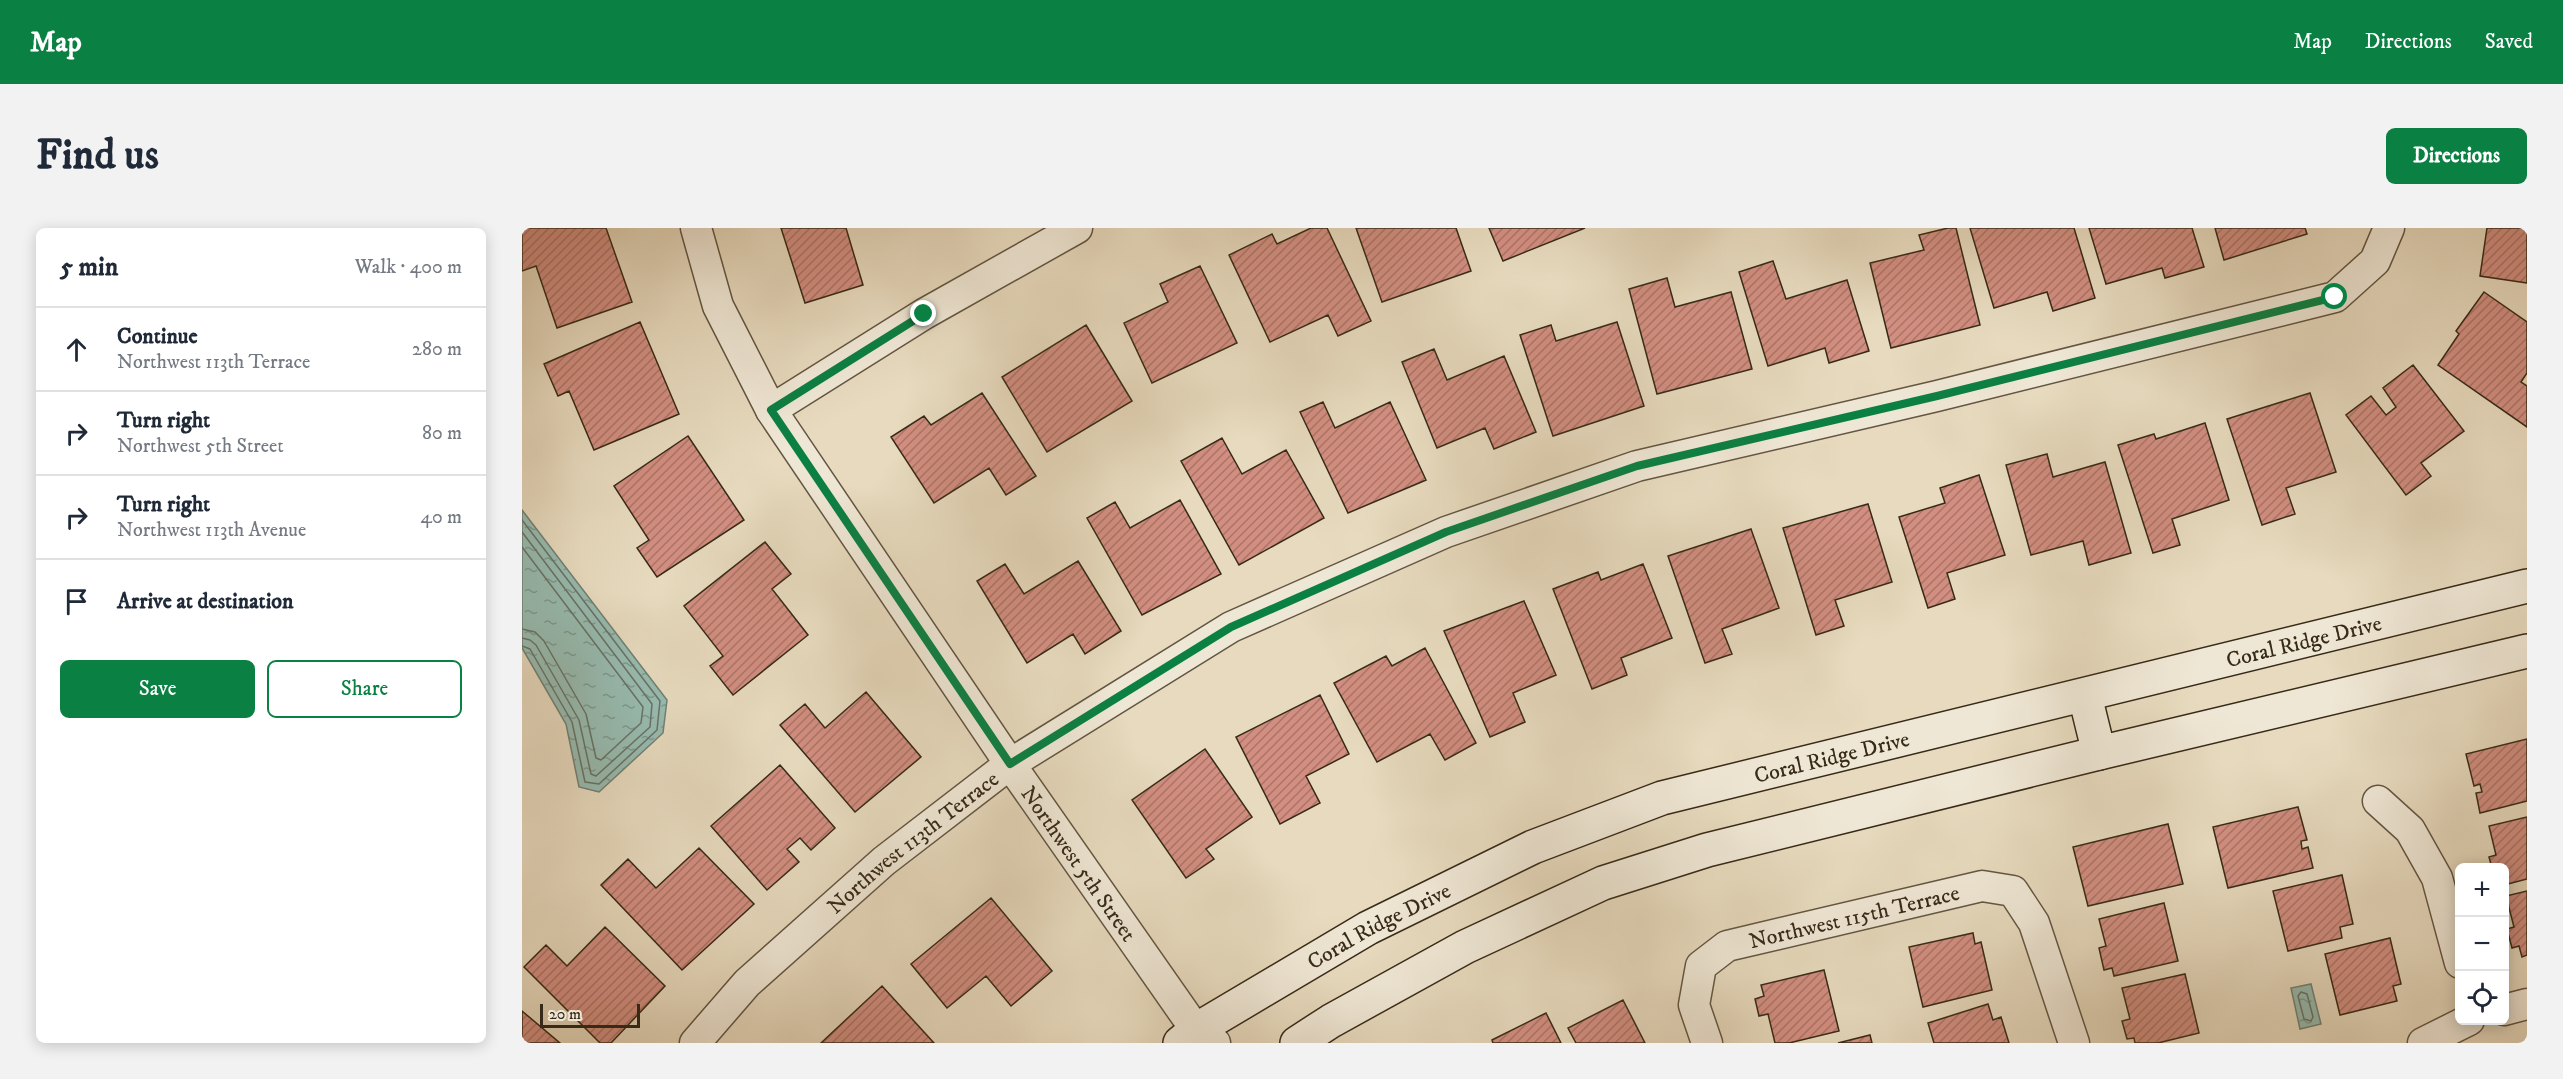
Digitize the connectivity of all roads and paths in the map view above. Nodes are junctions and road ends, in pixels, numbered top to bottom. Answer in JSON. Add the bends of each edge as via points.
{"nodes":[{"id":1,"x":696,"y":228,"type":"edge"},
{"id":2,"x":1077,"y":228,"type":"edge"},
{"id":3,"x":2389,"y":228,"type":"edge"},
{"id":4,"x":771,"y":410,"type":"junction"},
{"id":5,"x":2527,"y":586,"type":"edge"},
{"id":6,"x":2527,"y":651,"type":"edge"},
{"id":7,"x":2085,"y":696,"type":"junction"},
{"id":8,"x":2099,"y":753,"type":"junction"},
{"id":9,"x":1010,"y":764,"type":"junction"},
{"id":10,"x":2378,"y":801,"type":"dead end"},
{"id":11,"x":2455,"y":945,"type":"edge"},
{"id":12,"x":2527,"y":1004,"type":"edge"},
{"id":13,"x":2509,"y":1009,"type":"edge"},
{"id":14,"x":2459,"y":1025,"type":"edge"},
{"id":15,"x":1197,"y":1040,"type":"edge"},
{"id":16,"x":695,"y":1043,"type":"edge"},
{"id":17,"x":1297,"y":1043,"type":"edge"},
{"id":18,"x":1707,"y":1043,"type":"edge"},
{"id":19,"x":2074,"y":1043,"type":"edge"},
{"id":20,"x":2423,"y":1043,"type":"edge"}],
"edges":[{"from":1,"to":4,"type":"street","name":"Northwest 5th Street","via":[[718,306]]},
{"from":2,"to":4,"type":"street","via":[[924,314]]},
{"from":3,"to":9,"type":"street","name":"Northwest 113th Terrace","via":[[2375,261],[2335,297],[1637,466],[1446,532],[1231,627]]},
{"from":4,"to":9,"type":"street","name":"Northwest 5th Street"},
{"from":5,"to":7,"type":"main road","name":"Coral Ridge Drive"},
{"from":6,"to":8,"type":"main road"},
{"from":7,"to":8,"type":"main road"},
{"from":7,"to":15,"type":"main road","name":"Coral Ridge Drive","via":[[1662,798],[1533,847],[1368,928]]},
{"from":8,"to":17,"type":"main road","via":[[1707,850],[1603,883],[1465,946]]},
{"from":9,"to":15,"type":"street","name":"Northwest 5th Street"},
{"from":9,"to":16,"type":"street","name":"Northwest 113th Terrace","via":[[884,861],[747,983]]},
{"from":10,"to":11,"type":"street","via":[[2410,830],[2437,878]]},
{"from":12,"to":13,"type":"street"},
{"from":14,"to":20,"type":"street"},
{"from":18,"to":19,"type":"street","name":"Northwest 115th Terrace","via":[[1694,1005],[1701,966],[1727,946],[1983,886],[2013,891],[2034,923]]}]}
